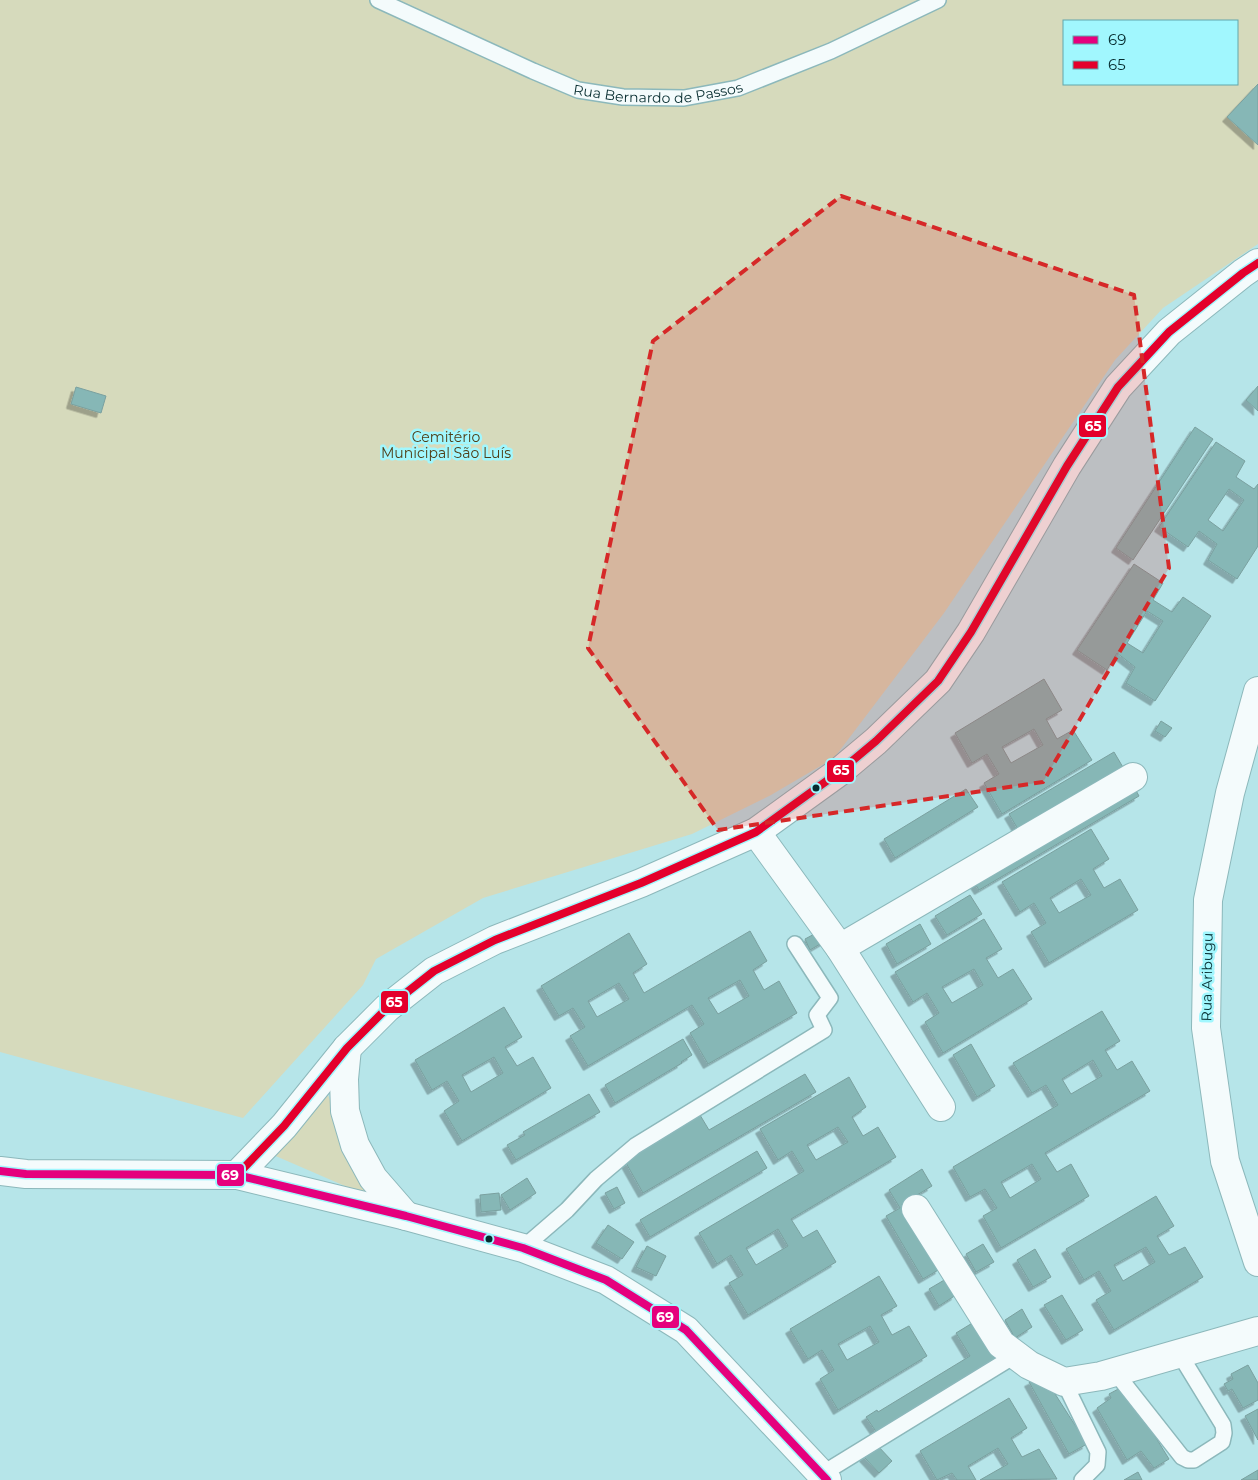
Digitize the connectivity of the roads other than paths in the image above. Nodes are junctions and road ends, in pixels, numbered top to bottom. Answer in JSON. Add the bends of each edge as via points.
{"nodes":[{"id":1,"x":378,"y":0,"type":"edge"},
{"id":2,"x":938,"y":0,"type":"edge"},
{"id":3,"x":1258,"y":263,"type":"edge"},
{"id":4,"x":1258,"y":691,"type":"edge"},
{"id":5,"x":1133,"y":777,"type":"dead end"},
{"id":6,"x":756,"y":832,"type":"junction"},
{"id":7,"x":795,"y":944,"type":"dead end"},
{"id":8,"x":840,"y":948,"type":"junction"},
{"id":9,"x":347,"y":1048,"type":"junction"},
{"id":10,"x":941,"y":1107,"type":"dead end"},
{"id":11,"x":0,"y":1171,"type":"edge"},
{"id":12,"x":237,"y":1175,"type":"junction"},
{"id":13,"x":916,"y":1209,"type":"dead end"},
{"id":14,"x":406,"y":1216,"type":"junction"},
{"id":15,"x":523,"y":1248,"type":"junction"},
{"id":16,"x":1258,"y":1262,"type":"edge"},
{"id":17,"x":1258,"y":1331,"type":"edge"},
{"id":18,"x":1180,"y":1353,"type":"junction"},
{"id":19,"x":1016,"y":1356,"type":"junction"},
{"id":20,"x":1115,"y":1372,"type":"junction"},
{"id":21,"x":1064,"y":1382,"type":"junction"},
{"id":22,"x":824,"y":1477,"type":"edge"},
{"id":23,"x":1082,"y":1480,"type":"edge"}],
"edges":[{"from":1,"to":2,"type":"lane","name":"Rua Bernardo de Passos","via":[[578,90],[622,98],[684,98],[738,88],[831,50]]},
{"from":3,"to":6,"type":"street","via":[[1169,332],[1118,387],[1067,466],[971,632],[938,681],[839,772]]},
{"from":4,"to":16,"type":"street","name":"Rua Aribugu","via":[[1230,793],[1208,900],[1206,1028],[1225,1161]]},
{"from":5,"to":8,"type":"street"},
{"from":6,"to":8,"type":"street"},
{"from":6,"to":9,"type":"street","via":[[495,940],[434,971],[387,1008]]},
{"from":7,"to":15,"type":"lane","via":[[830,998],[816,1015],[824,1030],[634,1146]]},
{"from":8,"to":10,"type":"street"},
{"from":9,"to":12,"type":"street","via":[[284,1126]]},
{"from":9,"to":14,"type":"street","via":[[345,1111],[355,1144],[372,1178]]},
{"from":11,"to":12,"type":"street","via":[[26,1174]]},
{"from":12,"to":14,"type":"street"},
{"from":13,"to":19,"type":"street","via":[[1001,1344]]},
{"from":14,"to":15,"type":"street"},
{"from":15,"to":22,"type":"street","via":[[606,1280],[686,1330]]},
{"from":17,"to":18,"type":"street"},
{"from":18,"to":20,"type":"street"},
{"from":18,"to":20,"type":"lane","via":[[1223,1426],[1222,1442],[1194,1460],[1182,1457]]},
{"from":19,"to":21,"type":"street","via":[[1029,1366]]},
{"from":19,"to":22,"type":"lane"},
{"from":20,"to":21,"type":"street"},
{"from":21,"to":23,"type":"lane","via":[[1098,1452],[1097,1465]]}]}
